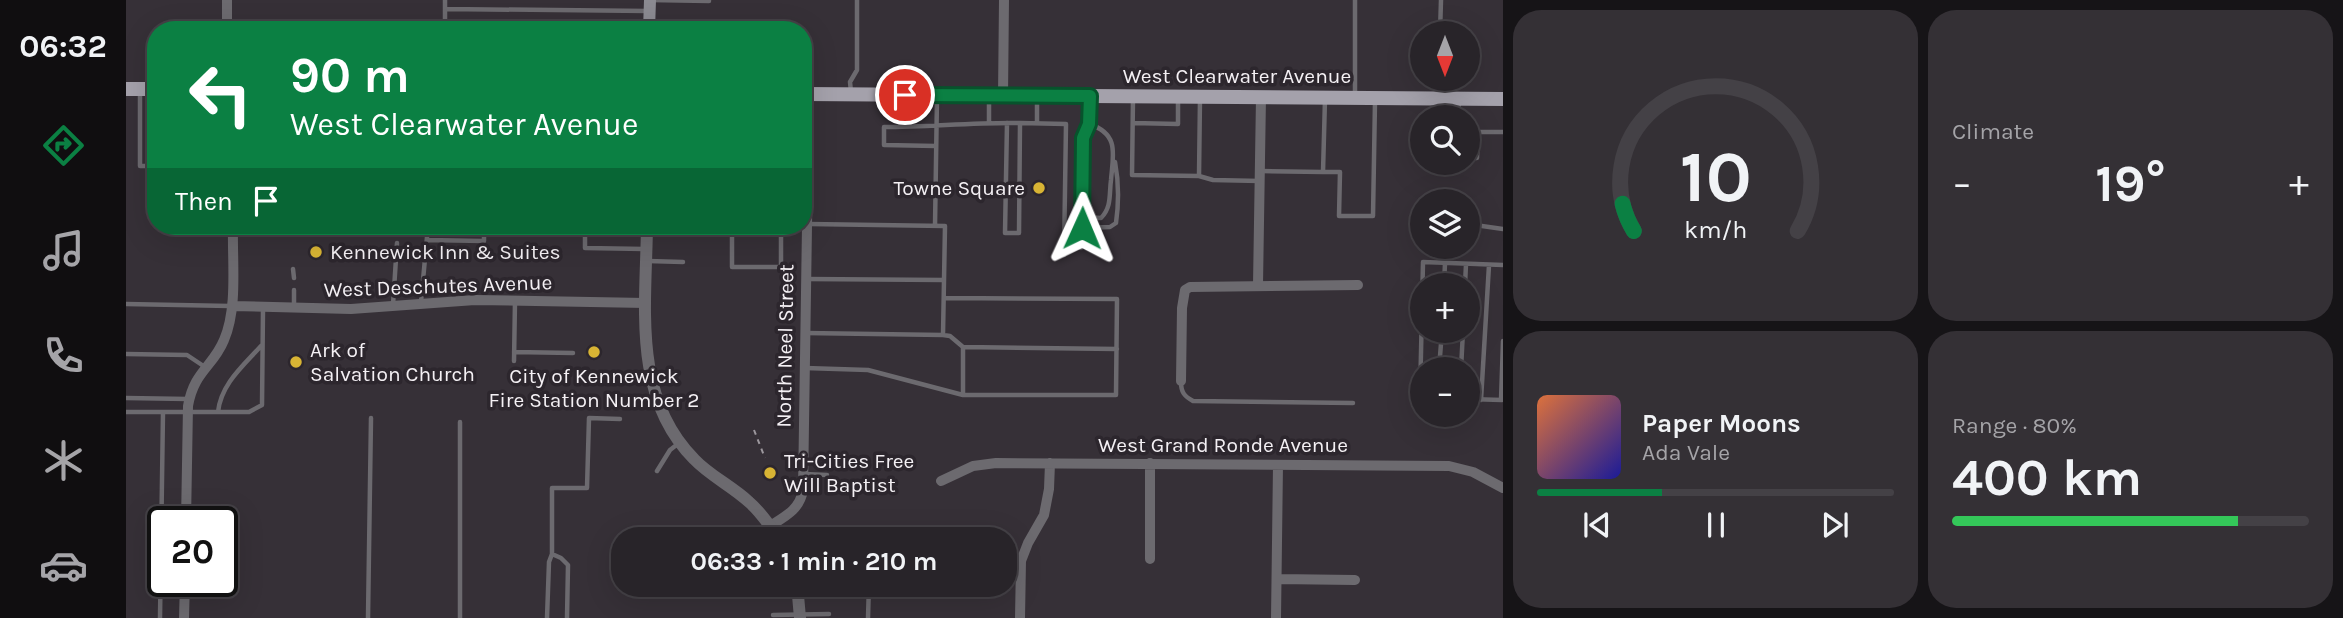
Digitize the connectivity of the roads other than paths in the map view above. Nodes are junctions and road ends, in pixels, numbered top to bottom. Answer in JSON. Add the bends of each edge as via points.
{"nodes":[{"id":1,"x":227,"y":0,"type":"edge"},
{"id":2,"x":445,"y":0,"type":"edge"},
{"id":3,"x":540,"y":0,"type":"edge"},
{"id":4,"x":857,"y":0,"type":"edge"},
{"id":5,"x":1004,"y":0,"type":"edge"},
{"id":6,"x":1355,"y":0,"type":"edge"},
{"id":7,"x":1441,"y":0,"type":"edge"},
{"id":8,"x":709,"y":1,"type":"edge"},
{"id":9,"x":650,"y":4,"type":"edge"},
{"id":10,"x":445,"y":9,"type":"junction"},
{"id":11,"x":540,"y":10,"type":"junction"},
{"id":12,"x":227,"y":21,"type":"edge"},
{"id":13,"x":445,"y":21,"type":"edge"},
{"id":14,"x":1440,"y":21,"type":"edge"},
{"id":15,"x":133,"y":89,"type":"edge"},
{"id":16,"x":1438,"y":91,"type":"edge"},
{"id":17,"x":812,"y":94,"type":"edge"},
{"id":18,"x":851,"y":94,"type":"junction"},
{"id":19,"x":937,"y":95,"type":"junction"},
{"id":20,"x":996,"y":96,"type":"junction"},
{"id":21,"x":1037,"y":96,"type":"junction"},
{"id":22,"x":1090,"y":96,"type":"junction"},
{"id":23,"x":1133,"y":97,"type":"junction"},
{"id":24,"x":1178,"y":97,"type":"junction"},
{"id":25,"x":1200,"y":97,"type":"junction"},
{"id":26,"x":1261,"y":97,"type":"junction"},
{"id":27,"x":1325,"y":98,"type":"junction"},
{"id":28,"x":1355,"y":98,"type":"junction"},
{"id":29,"x":1376,"y":98,"type":"junction"},
{"id":30,"x":1438,"y":99,"type":"junction"},
{"id":31,"x":1459,"y":99,"type":"junction"},
{"id":32,"x":1503,"y":99,"type":"edge"},
{"id":33,"x":1459,"y":105,"type":"edge"},
{"id":34,"x":989,"y":122,"type":"junction"},
{"id":35,"x":1007,"y":123,"type":"junction"},
{"id":36,"x":1020,"y":123,"type":"junction"},
{"id":37,"x":1037,"y":124,"type":"junction"},
{"id":38,"x":1089,"y":124,"type":"junction"},
{"id":39,"x":1132,"y":124,"type":"junction"},
{"id":40,"x":936,"y":127,"type":"junction"},
{"id":41,"x":1480,"y":132,"type":"edge"},
{"id":42,"x":1503,"y":132,"type":"edge"},
{"id":43,"x":936,"y":146,"type":"junction"},
{"id":44,"x":1115,"y":160,"type":"junction"},
{"id":45,"x":147,"y":166,"type":"edge"},
{"id":46,"x":1323,"y":172,"type":"junction"},
{"id":47,"x":1199,"y":176,"type":"junction"},
{"id":48,"x":1260,"y":176,"type":"junction"},
{"id":49,"x":1083,"y":217,"type":"junction"},
{"id":50,"x":812,"y":224,"type":"edge"},
{"id":51,"x":935,"y":226,"type":"junction"},
{"id":52,"x":1480,"y":226,"type":"edge"},
{"id":53,"x":1082,"y":228,"type":"junction"},
{"id":54,"x":1503,"y":229,"type":"edge"},
{"id":55,"x":233,"y":235,"type":"edge"},
{"id":56,"x":427,"y":235,"type":"edge"},
{"id":57,"x":484,"y":235,"type":"edge"},
{"id":58,"x":585,"y":235,"type":"edge"},
{"id":59,"x":647,"y":235,"type":"edge"},
{"id":60,"x":733,"y":235,"type":"edge"},
{"id":61,"x":781,"y":235,"type":"edge"},
{"id":62,"x":806,"y":235,"type":"edge"},
{"id":63,"x":427,"y":240,"type":"junction"},
{"id":64,"x":397,"y":243,"type":"dead end"},
{"id":65,"x":1082,"y":248,"type":"dead end"},
{"id":66,"x":647,"y":255,"type":"junction"},
{"id":67,"x":1064,"y":255,"type":"dead end"},
{"id":68,"x":683,"y":262,"type":"dead end"},
{"id":69,"x":1445,"y":263,"type":"junction"},
{"id":70,"x":1466,"y":264,"type":"junction"},
{"id":71,"x":1489,"y":265,"type":"junction"},
{"id":72,"x":1503,"y":265,"type":"edge"},
{"id":73,"x":293,"y":270,"type":"dead end"},
{"id":74,"x":1445,"y":273,"type":"edge"},
{"id":75,"x":1466,"y":273,"type":"edge"},
{"id":76,"x":294,"y":278,"type":"dead end"},
{"id":77,"x":805,"y":279,"type":"junction"},
{"id":78,"x":944,"y":280,"type":"junction"},
{"id":79,"x":1258,"y":285,"type":"junction"},
{"id":80,"x":1358,"y":285,"type":"dead end"},
{"id":81,"x":294,"y":290,"type":"dead end"},
{"id":82,"x":944,"y":298,"type":"junction"},
{"id":83,"x":515,"y":300,"type":"junction"},
{"id":84,"x":421,"y":303,"type":"junction"},
{"id":85,"x":646,"y":303,"type":"junction"},
{"id":86,"x":126,"y":304,"type":"edge"},
{"id":87,"x":393,"y":305,"type":"junction"},
{"id":88,"x":232,"y":306,"type":"junction"},
{"id":89,"x":263,"y":306,"type":"junction"},
{"id":90,"x":294,"y":309,"type":"junction"},
{"id":91,"x":804,"y":333,"type":"junction"},
{"id":92,"x":943,"y":335,"type":"junction"},
{"id":93,"x":1503,"y":341,"type":"edge"},
{"id":94,"x":262,"y":345,"type":"junction"},
{"id":95,"x":963,"y":347,"type":"junction"},
{"id":96,"x":1117,"y":349,"type":"junction"},
{"id":97,"x":514,"y":352,"type":"junction"},
{"id":98,"x":573,"y":353,"type":"dead end"},
{"id":99,"x":126,"y":354,"type":"edge"},
{"id":100,"x":1421,"y":357,"type":"edge"},
{"id":101,"x":514,"y":361,"type":"dead end"},
{"id":102,"x":205,"y":367,"type":"junction"},
{"id":103,"x":804,"y":368,"type":"junction"},
{"id":104,"x":1181,"y":381,"type":"joint"},
{"id":105,"x":963,"y":395,"type":"junction"},
{"id":106,"x":126,"y":398,"type":"edge"},
{"id":107,"x":189,"y":398,"type":"junction"},
{"id":108,"x":1481,"y":400,"type":"joint"},
{"id":109,"x":1502,"y":400,"type":"edge"},
{"id":110,"x":1353,"y":403,"type":"dead end"},
{"id":111,"x":126,"y":412,"type":"edge"},
{"id":112,"x":163,"y":412,"type":"junction"},
{"id":113,"x":218,"y":412,"type":"junction"},
{"id":114,"x":187,"y":414,"type":"junction"},
{"id":115,"x":371,"y":418,"type":"dead end"},
{"id":116,"x":620,"y":419,"type":"dead end"},
{"id":117,"x":460,"y":422,"type":"dead end"},
{"id":118,"x":679,"y":442,"type":"junction"},
{"id":119,"x":1049,"y":463,"type":"junction"},
{"id":120,"x":1150,"y":463,"type":"junction"},
{"id":121,"x":1278,"y":464,"type":"junction"},
{"id":122,"x":657,"y":471,"type":"dead end"},
{"id":123,"x":803,"y":474,"type":"junction"},
{"id":124,"x":827,"y":475,"type":"dead end"},
{"id":125,"x":941,"y":481,"type":"dead end"},
{"id":126,"x":1503,"y":488,"type":"edge"},
{"id":127,"x":186,"y":506,"type":"edge"},
{"id":128,"x":770,"y":526,"type":"joint"},
{"id":129,"x":552,"y":554,"type":"junction"},
{"id":130,"x":1150,"y":559,"type":"dead end"},
{"id":131,"x":1277,"y":579,"type":"junction"},
{"id":132,"x":1355,"y":580,"type":"dead end"},
{"id":133,"x":185,"y":597,"type":"edge"},
{"id":134,"x":798,"y":597,"type":"edge"},
{"id":135,"x":869,"y":597,"type":"edge"},
{"id":136,"x":829,"y":614,"type":"dead end"},
{"id":137,"x":773,"y":615,"type":"dead end"},
{"id":138,"x":800,"y":616,"type":"edge"},
{"id":139,"x":160,"y":618,"type":"edge"},
{"id":140,"x":184,"y":618,"type":"edge"},
{"id":141,"x":368,"y":618,"type":"edge"},
{"id":142,"x":460,"y":618,"type":"edge"},
{"id":143,"x":547,"y":618,"type":"edge"},
{"id":144,"x":567,"y":618,"type":"edge"},
{"id":145,"x":868,"y":618,"type":"edge"},
{"id":146,"x":1020,"y":618,"type":"edge"},
{"id":147,"x":1276,"y":618,"type":"edge"}],
"edges":[{"from":1,"to":12,"type":"street"},
{"from":2,"to":10,"type":"lane"},
{"from":3,"to":11,"type":"lane"},
{"from":4,"to":18,"type":"lane","via":[[857,70],[850,82]]},
{"from":5,"to":20,"type":"street"},
{"from":6,"to":28,"type":"lane"},
{"from":7,"to":14,"type":"lane"},
{"from":8,"to":9,"type":"lane"},
{"from":9,"to":11,"type":"lane"},
{"from":10,"to":11,"type":"lane"},
{"from":10,"to":13,"type":"lane"},
{"from":15,"to":45,"type":"lane","via":[[139,166]]},
{"from":16,"to":30,"type":"lane"},
{"from":17,"to":18,"type":"main road","name":"West Clearwater Avenue"},
{"from":18,"to":19,"type":"main road","name":"West Clearwater Avenue"},
{"from":19,"to":20,"type":"main road","name":"West Clearwater Avenue"},
{"from":19,"to":40,"type":"lane"},
{"from":20,"to":21,"type":"main road","name":"West Clearwater Avenue"},
{"from":20,"to":34,"type":"lane"},
{"from":21,"to":22,"type":"main road","name":"West Clearwater Avenue"},
{"from":21,"to":37,"type":"lane"},
{"from":22,"to":23,"type":"main road","name":"West Clearwater Avenue"},
{"from":22,"to":38,"type":"lane"},
{"from":23,"to":24,"type":"main road","name":"West Clearwater Avenue"},
{"from":23,"to":39,"type":"lane"},
{"from":24,"to":25,"type":"main road","name":"West Clearwater Avenue"},
{"from":24,"to":39,"type":"lane","via":[[1178,124]]},
{"from":25,"to":26,"type":"main road","name":"West Clearwater Avenue"},
{"from":25,"to":47,"type":"lane"},
{"from":26,"to":27,"type":"main road","name":"West Clearwater Avenue"},
{"from":26,"to":48,"type":"street"},
{"from":27,"to":28,"type":"main road","name":"West Clearwater Avenue"},
{"from":27,"to":46,"type":"lane"},
{"from":28,"to":29,"type":"main road","name":"West Clearwater Avenue"},
{"from":29,"to":30,"type":"main road","name":"West Clearwater Avenue"},
{"from":29,"to":46,"type":"lane","via":[[1373,216],[1339,216],[1340,172]]},
{"from":30,"to":31,"type":"main road","name":"West Clearwater Avenue"},
{"from":31,"to":32,"type":"main road","name":"West Clearwater Avenue"},
{"from":31,"to":33,"type":"lane"},
{"from":34,"to":35,"type":"lane"},
{"from":34,"to":40,"type":"lane"},
{"from":35,"to":36,"type":"lane"},
{"from":35,"to":36,"type":"lane","via":[[1005,233],[1019,233]]},
{"from":36,"to":37,"type":"lane"},
{"from":37,"to":67,"type":"lane","via":[[1066,124]]},
{"from":38,"to":44,"type":"lane","via":[[1101,127],[1110,138]]},
{"from":38,"to":49,"type":"lane","via":[[1083,138]]},
{"from":39,"to":47,"type":"lane","via":[[1132,175]]},
{"from":40,"to":43,"type":"lane"},
{"from":40,"to":43,"type":"lane","via":[[884,127],[884,145]]},
{"from":41,"to":42,"type":"lane"},
{"from":43,"to":51,"type":"lane"},
{"from":44,"to":49,"type":"lane","via":[[1108,211],[1101,218]]},
{"from":44,"to":53,"type":"lane","via":[[1119,180],[1116,223]]},
{"from":46,"to":48,"type":"lane"},
{"from":47,"to":48,"type":"lane","via":[[1213,180]]},
{"from":48,"to":79,"type":"street"},
{"from":49,"to":53,"type":"lane"},
{"from":50,"to":51,"type":"lane"},
{"from":51,"to":78,"type":"lane","via":[[945,226]]},
{"from":52,"to":54,"type":"lane"},
{"from":53,"to":65,"type":"lane"},
{"from":55,"to":88,"type":"street"},
{"from":56,"to":63,"type":"lane"},
{"from":57,"to":63,"type":"lane","via":[[484,241]]},
{"from":58,"to":66,"type":"lane","via":[[585,248]]},
{"from":59,"to":66,"type":"street"},
{"from":60,"to":61,"type":"lane","via":[[732,267],[781,267]]},
{"from":62,"to":77,"type":"street","name":"North Neel Street"},
{"from":63,"to":84,"type":"lane"},
{"from":64,"to":87,"type":"lane"},
{"from":66,"to":68,"type":"lane"},
{"from":66,"to":85,"type":"street"},
{"from":69,"to":70,"type":"lane"},
{"from":69,"to":74,"type":"lane"},
{"from":69,"to":100,"type":"lane","via":[[1423,262]]},
{"from":70,"to":71,"type":"lane"},
{"from":70,"to":75,"type":"lane"},
{"from":71,"to":72,"type":"lane"},
{"from":71,"to":108,"type":"lane"},
{"from":73,"to":76,"type":"lane"},
{"from":77,"to":78,"type":"lane"},
{"from":77,"to":91,"type":"street","name":"North Neel Street"},
{"from":78,"to":82,"type":"lane"},
{"from":79,"to":80,"type":"street"},
{"from":79,"to":104,"type":"street","via":[[1195,285],[1185,290]]},
{"from":81,"to":90,"type":"lane"},
{"from":82,"to":92,"type":"lane"},
{"from":82,"to":96,"type":"lane","via":[[1117,299]]},
{"from":83,"to":84,"type":"street","name":"West Deschutes Avenue"},
{"from":83,"to":85,"type":"street","name":"West Deschutes Avenue"},
{"from":83,"to":97,"type":"lane"},
{"from":84,"to":87,"type":"street","name":"West Deschutes Avenue"},
{"from":85,"to":118,"type":"street","via":[[649,377]]},
{"from":86,"to":88,"type":"lane"},
{"from":87,"to":90,"type":"street","name":"West Deschutes Avenue"},
{"from":88,"to":89,"type":"street","name":"West Deschutes Avenue"},
{"from":88,"to":102,"type":"street","via":[[225,339]]},
{"from":89,"to":90,"type":"street","name":"West Deschutes Avenue"},
{"from":89,"to":94,"type":"lane"},
{"from":91,"to":92,"type":"lane"},
{"from":91,"to":103,"type":"street","name":"North Neel Street"},
{"from":92,"to":95,"type":"lane"},
{"from":93,"to":109,"type":"lane"},
{"from":94,"to":113,"type":"lane","via":[[226,386]]},
{"from":94,"to":113,"type":"lane","via":[[262,405],[249,412]]},
{"from":95,"to":96,"type":"lane"},
{"from":95,"to":105,"type":"lane"},
{"from":96,"to":105,"type":"lane","via":[[1116,396]]},
{"from":97,"to":98,"type":"lane"},
{"from":97,"to":101,"type":"lane"},
{"from":99,"to":102,"type":"lane","via":[[187,355]]},
{"from":102,"to":107,"type":"street"},
{"from":103,"to":105,"type":"lane","via":[[869,370]]},
{"from":103,"to":123,"type":"street","name":"North Neel Street"},
{"from":104,"to":110,"type":"lane","via":[[1185,397],[1193,401]]},
{"from":106,"to":107,"type":"lane"},
{"from":107,"to":114,"type":"street"},
{"from":108,"to":109,"type":"lane"},
{"from":111,"to":112,"type":"lane"},
{"from":112,"to":114,"type":"lane"},
{"from":112,"to":139,"type":"lane"},
{"from":113,"to":114,"type":"lane"},
{"from":114,"to":127,"type":"street"},
{"from":115,"to":141,"type":"lane"},
{"from":116,"to":129,"type":"lane","via":[[589,418],[587,488],[552,488]]},
{"from":117,"to":142,"type":"lane"},
{"from":118,"to":122,"type":"lane"},
{"from":118,"to":128,"type":"street"},
{"from":119,"to":120,"type":"street","name":"West Grand Ronde Avenue"},
{"from":119,"to":125,"type":"street","name":"West Grand Ronde Avenue","via":[[983,464]]},
{"from":119,"to":146,"type":"street","via":[[1048,502],[1021,561]]},
{"from":120,"to":121,"type":"street","name":"West Grand Ronde Avenue"},
{"from":120,"to":130,"type":"street"},
{"from":121,"to":126,"type":"street","name":"West Grand Ronde Avenue","via":[[1449,466]]},
{"from":121,"to":131,"type":"street"},
{"from":123,"to":124,"type":"lane"},
{"from":123,"to":128,"type":"street","name":"North Neel Street","via":[[799,504]]},
{"from":129,"to":143,"type":"lane"},
{"from":129,"to":144,"type":"lane","via":[[568,565]]},
{"from":131,"to":132,"type":"street"},
{"from":131,"to":147,"type":"street"},
{"from":133,"to":140,"type":"street"},
{"from":134,"to":138,"type":"street"},
{"from":135,"to":145,"type":"lane"},
{"from":136,"to":138,"type":"lane"},
{"from":137,"to":138,"type":"lane"}]}
